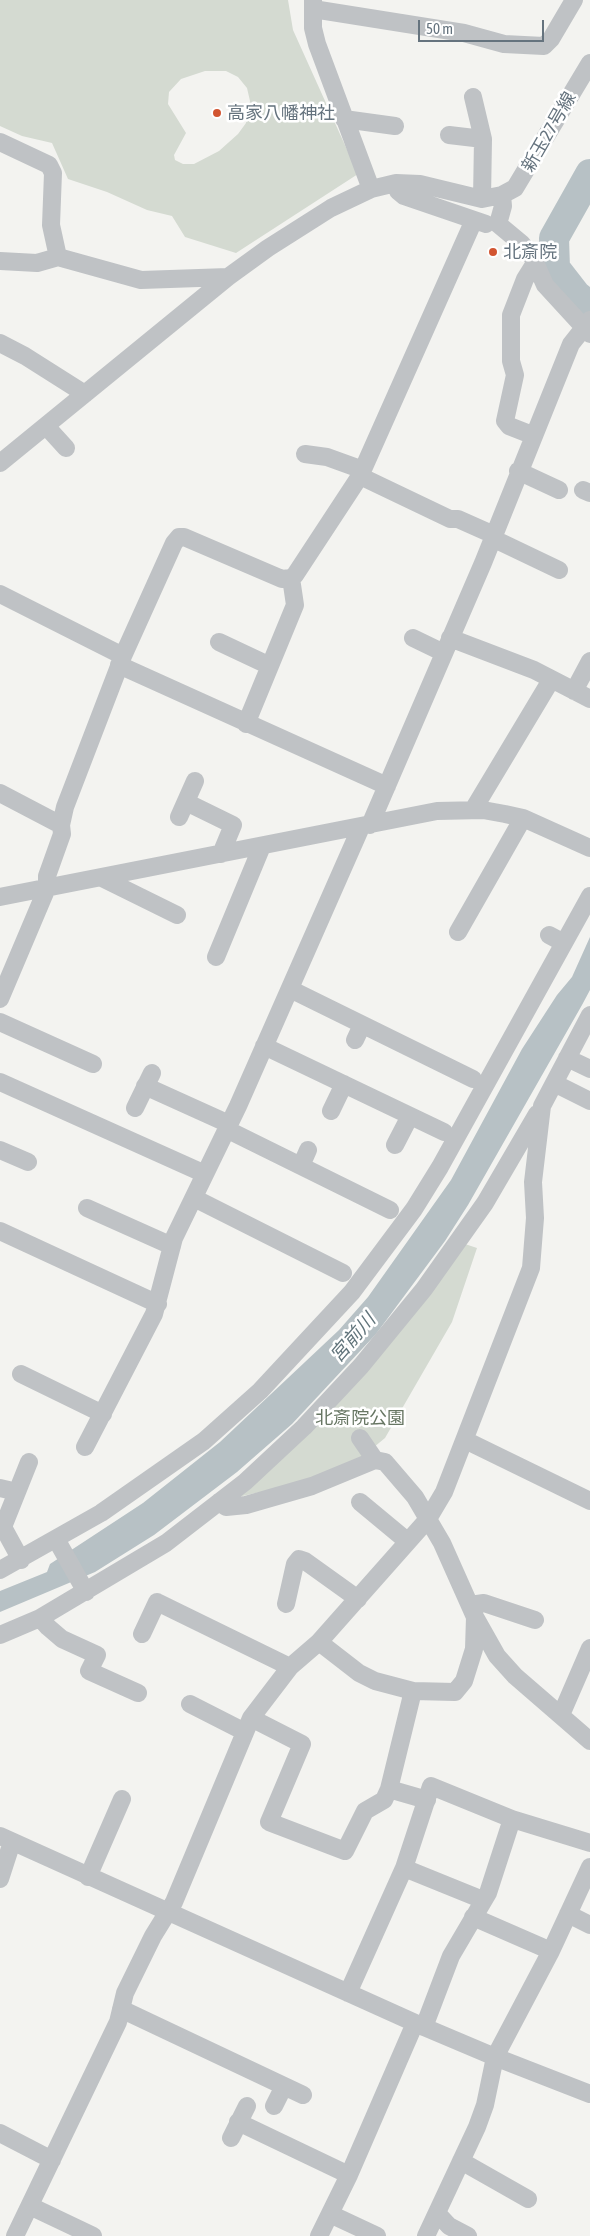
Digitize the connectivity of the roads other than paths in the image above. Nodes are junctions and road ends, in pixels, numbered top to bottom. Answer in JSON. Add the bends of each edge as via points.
{"nodes":[{"id":1,"x":574,"y":0,"type":"edge"},
{"id":2,"x":313,"y":5,"type":"edge"},
{"id":3,"x":590,"y":63,"type":"edge"},
{"id":4,"x":473,"y":97,"type":"dead end"},
{"id":5,"x":344,"y":119,"type":"junction"},
{"id":6,"x":395,"y":126,"type":"dead end"},
{"id":7,"x":449,"y":135,"type":"dead end"},
{"id":8,"x":482,"y":139,"type":"junction"},
{"id":9,"x":1,"y":142,"type":"edge"},
{"id":10,"x":396,"y":183,"type":"junction"},
{"id":11,"x":371,"y":189,"type":"junction"},
{"id":12,"x":502,"y":195,"type":"junction"},
{"id":13,"x":482,"y":198,"type":"junction"},
{"id":14,"x":474,"y":220,"type":"junction"},
{"id":15,"x":498,"y":224,"type":"junction"},
{"id":16,"x":58,"y":257,"type":"junction"},
{"id":17,"x":0,"y":261,"type":"edge"},
{"id":18,"x":535,"y":263,"type":"junction"},
{"id":19,"x":228,"y":277,"type":"junction"},
{"id":20,"x":587,"y":326,"type":"edge"},
{"id":21,"x":0,"y":343,"type":"edge"},
{"id":22,"x":85,"y":394,"type":"junction"},
{"id":23,"x":46,"y":426,"type":"junction"},
{"id":24,"x":532,"y":436,"type":"junction"},
{"id":25,"x":66,"y":448,"type":"dead end"},
{"id":26,"x":304,"y":454,"type":"dead end"},
{"id":27,"x":0,"y":463,"type":"edge"},
{"id":28,"x":518,"y":471,"type":"junction"},
{"id":29,"x":361,"y":473,"type":"junction"},
{"id":30,"x":559,"y":490,"type":"dead end"},
{"id":31,"x":493,"y":537,"type":"junction"},
{"id":32,"x":559,"y":570,"type":"dead end"},
{"id":33,"x":291,"y":578,"type":"junction"},
{"id":34,"x":0,"y":594,"type":"edge"},
{"id":35,"x":413,"y":638,"type":"dead end"},
{"id":36,"x":219,"y":642,"type":"dead end"},
{"id":37,"x":447,"y":646,"type":"junction"},
{"id":38,"x":121,"y":661,"type":"junction"},
{"id":39,"x":590,"y":661,"type":"edge"},
{"id":40,"x":270,"y":666,"type":"junction"},
{"id":41,"x":551,"y":680,"type":"junction"},
{"id":42,"x":574,"y":691,"type":"junction"},
{"id":43,"x":590,"y":699,"type":"edge"},
{"id":44,"x":246,"y":724,"type":"junction"},
{"id":45,"x":195,"y":781,"type":"dead end"},
{"id":46,"x":387,"y":786,"type":"junction"},
{"id":47,"x":0,"y":793,"type":"edge"},
{"id":48,"x":473,"y":810,"type":"junction"},
{"id":49,"x":523,"y":818,"type":"junction"},
{"id":50,"x":61,"y":825,"type":"junction"},
{"id":51,"x":366,"y":826,"type":"junction"},
{"id":52,"x":262,"y":846,"type":"junction"},
{"id":53,"x":590,"y":848,"type":"edge"},
{"id":54,"x":221,"y":854,"type":"junction"},
{"id":55,"x":102,"y":878,"type":"junction"},
{"id":56,"x":47,"y":888,"type":"junction"},
{"id":57,"x":2,"y":893,"type":"edge"},
{"id":58,"x":590,"y":896,"type":"edge"},
{"id":59,"x":166,"y":915,"type":"dead end"},
{"id":60,"x":458,"y":932,"type":"dead end"},
{"id":61,"x":216,"y":958,"type":"dead end"},
{"id":62,"x":290,"y":989,"type":"junction"},
{"id":63,"x":0,"y":1000,"type":"edge"},
{"id":64,"x":590,"y":1015,"type":"edge"},
{"id":65,"x":0,"y":1022,"type":"edge"},
{"id":66,"x":264,"y":1046,"type":"junction"},
{"id":67,"x":567,"y":1058,"type":"junction"},
{"id":68,"x":93,"y":1064,"type":"dead end"},
{"id":69,"x":590,"y":1070,"type":"edge"},
{"id":70,"x":473,"y":1079,"type":"dead end"},
{"id":71,"x":0,"y":1082,"type":"edge"},
{"id":72,"x":554,"y":1083,"type":"junction"},
{"id":73,"x":344,"y":1084,"type":"junction"},
{"id":74,"x":590,"y":1101,"type":"edge"},
{"id":75,"x":542,"y":1106,"type":"junction"},
{"id":76,"x":135,"y":1108,"type":"dead end"},
{"id":77,"x":331,"y":1111,"type":"dead end"},
{"id":78,"x":410,"y":1116,"type":"junction"},
{"id":79,"x":228,"y":1127,"type":"junction"},
{"id":80,"x":444,"y":1132,"type":"dead end"},
{"id":81,"x":396,"y":1145,"type":"dead end"},
{"id":82,"x":0,"y":1150,"type":"edge"},
{"id":83,"x":28,"y":1162,"type":"dead end"},
{"id":84,"x":205,"y":1174,"type":"junction"},
{"id":85,"x":194,"y":1198,"type":"junction"},
{"id":86,"x":382,"y":1201,"type":"dead end"},
{"id":87,"x":87,"y":1208,"type":"dead end"},
{"id":88,"x":0,"y":1232,"type":"edge"},
{"id":89,"x":172,"y":1246,"type":"junction"},
{"id":90,"x":343,"y":1273,"type":"dead end"},
{"id":91,"x":158,"y":1304,"type":"junction"},
{"id":92,"x":21,"y":1374,"type":"dead end"},
{"id":93,"x":103,"y":1414,"type":"junction"},
{"id":94,"x":360,"y":1438,"type":"dead end"},
{"id":95,"x":464,"y":1440,"type":"junction"},
{"id":96,"x":86,"y":1447,"type":"dead end"},
{"id":97,"x":375,"y":1460,"type":"junction"},
{"id":98,"x":29,"y":1462,"type":"dead end"},
{"id":99,"x":8,"y":1490,"type":"edge"},
{"id":100,"x":590,"y":1501,"type":"edge"},
{"id":101,"x":219,"y":1502,"type":"junction"},
{"id":102,"x":360,"y":1502,"type":"dead end"},
{"id":103,"x":428,"y":1519,"type":"junction"},
{"id":104,"x":407,"y":1541,"type":"junction"},
{"id":105,"x":58,"y":1542,"type":"junction"},
{"id":106,"x":21,"y":1560,"type":"junction"},
{"id":107,"x":0,"y":1570,"type":"edge"},
{"id":108,"x":84,"y":1588,"type":"junction"},
{"id":109,"x":358,"y":1599,"type":"junction"},
{"id":110,"x":286,"y":1604,"type":"dead end"},
{"id":111,"x":472,"y":1611,"type":"junction"},
{"id":112,"x":40,"y":1618,"type":"junction"},
{"id":113,"x":535,"y":1620,"type":"dead end"},
{"id":114,"x":142,"y":1634,"type":"dead end"},
{"id":115,"x":0,"y":1635,"type":"edge"},
{"id":116,"x":319,"y":1642,"type":"junction"},
{"id":117,"x":590,"y":1648,"type":"edge"},
{"id":118,"x":290,"y":1667,"type":"junction"},
{"id":119,"x":414,"y":1691,"type":"junction"},
{"id":120,"x":138,"y":1693,"type":"dead end"},
{"id":121,"x":190,"y":1704,"type":"dead end"},
{"id":122,"x":561,"y":1715,"type":"junction"},
{"id":123,"x":248,"y":1725,"type":"junction"},
{"id":124,"x":590,"y":1741,"type":"edge"},
{"id":125,"x":389,"y":1789,"type":"junction"},
{"id":126,"x":122,"y":1799,"type":"dead end"},
{"id":127,"x":426,"y":1800,"type":"junction"},
{"id":128,"x":512,"y":1820,"type":"junction"},
{"id":129,"x":6,"y":1839,"type":"edge"},
{"id":130,"x":590,"y":1843,"type":"edge"},
{"id":131,"x":590,"y":1867,"type":"edge"},
{"id":132,"x":404,"y":1868,"type":"junction"},
{"id":133,"x":88,"y":1877,"type":"junction"},
{"id":134,"x":0,"y":1879,"type":"edge"},
{"id":135,"x":483,"y":1900,"type":"junction"},
{"id":136,"x":167,"y":1913,"type":"junction"},
{"id":137,"x":568,"y":1914,"type":"junction"},
{"id":138,"x":473,"y":1917,"type":"junction"},
{"id":139,"x":590,"y":1925,"type":"edge"},
{"id":140,"x":551,"y":1951,"type":"junction"},
{"id":141,"x":348,"y":1993,"type":"junction"},
{"id":142,"x":121,"y":2009,"type":"junction"},
{"id":143,"x":419,"y":2025,"type":"junction"},
{"id":144,"x":495,"y":2057,"type":"junction"},
{"id":145,"x":284,"y":2086,"type":"junction"},
{"id":146,"x":590,"y":2094,"type":"edge"},
{"id":147,"x":303,"y":2095,"type":"dead end"},
{"id":148,"x":247,"y":2106,"type":"dead end"},
{"id":149,"x":274,"y":2106,"type":"dead end"},
{"id":150,"x":0,"y":2133,"type":"edge"},
{"id":151,"x":52,"y":2160,"type":"junction"},
{"id":152,"x":461,"y":2161,"type":"junction"},
{"id":153,"x":349,"y":2175,"type":"junction"},
{"id":154,"x":528,"y":2199,"type":"dead end"},
{"id":155,"x":30,"y":2206,"type":"junction"},
{"id":156,"x":437,"y":2213,"type":"junction"},
{"id":157,"x":330,"y":2214,"type":"junction"},
{"id":158,"x":15,"y":2236,"type":"edge"},
{"id":159,"x":93,"y":2236,"type":"edge"},
{"id":160,"x":320,"y":2236,"type":"edge"},
{"id":161,"x":377,"y":2236,"type":"edge"},
{"id":162,"x":426,"y":2236,"type":"edge"},
{"id":163,"x":468,"y":2236,"type":"edge"}],
"edges":[{"from":1,"to":2,"type":"street","via":[[544,46],[504,44],[464,33]]},
{"from":2,"to":5,"type":"street","via":[[317,44]]},
{"from":3,"to":12,"type":"street","name":"新玉27号線","via":[[526,172],[515,188]]},
{"from":4,"to":8,"type":"street"},
{"from":5,"to":6,"type":"street"},
{"from":5,"to":11,"type":"street"},
{"from":7,"to":8,"type":"street"},
{"from":8,"to":13,"type":"street"},
{"from":9,"to":16,"type":"street","via":[[49,165],[53,173],[50,214]]},
{"from":10,"to":11,"type":"street"},
{"from":10,"to":13,"type":"street","via":[[420,184]]},
{"from":10,"to":14,"type":"street","via":[[404,196]]},
{"from":11,"to":19,"type":"street","via":[[331,208]]},
{"from":12,"to":13,"type":"street"},
{"from":12,"to":15,"type":"street"},
{"from":14,"to":15,"type":"street"},
{"from":14,"to":29,"type":"street"},
{"from":15,"to":18,"type":"street","via":[[522,244]]},
{"from":16,"to":17,"type":"street","via":[[37,263]]},
{"from":16,"to":19,"type":"street","via":[[141,280]]},
{"from":18,"to":20,"type":"street","via":[[545,285]]},
{"from":18,"to":24,"type":"street","via":[[511,315],[511,361],[515,375],[505,421],[508,426]]},
{"from":19,"to":22,"type":"street"},
{"from":20,"to":24,"type":"street","via":[[571,344]]},
{"from":21,"to":22,"type":"street"},
{"from":22,"to":23,"type":"street"},
{"from":23,"to":25,"type":"street"},
{"from":23,"to":27,"type":"street"},
{"from":24,"to":28,"type":"street"},
{"from":26,"to":29,"type":"street","via":[[327,457]]},
{"from":28,"to":30,"type":"street"},
{"from":28,"to":31,"type":"street"},
{"from":29,"to":31,"type":"street","via":[[450,519],[458,519]]},
{"from":29,"to":33,"type":"street"},
{"from":31,"to":32,"type":"street"},
{"from":31,"to":37,"type":"street"},
{"from":33,"to":38,"type":"street","via":[[282,579],[179,537]]},
{"from":33,"to":40,"type":"street","via":[[295,605]]},
{"from":34,"to":38,"type":"street"},
{"from":35,"to":37,"type":"street"},
{"from":36,"to":40,"type":"street"},
{"from":37,"to":41,"type":"street","via":[[534,670]]},
{"from":37,"to":46,"type":"street"},
{"from":38,"to":44,"type":"street"},
{"from":38,"to":50,"type":"street"},
{"from":39,"to":42,"type":"street"},
{"from":40,"to":44,"type":"street"},
{"from":41,"to":42,"type":"street"},
{"from":41,"to":48,"type":"street"},
{"from":42,"to":43,"type":"street"},
{"from":44,"to":46,"type":"street"},
{"from":45,"to":54,"type":"street","via":[[182,810],[233,825]]},
{"from":46,"to":51,"type":"street"},
{"from":47,"to":50,"type":"street"},
{"from":48,"to":49,"type":"street"},
{"from":48,"to":51,"type":"street","via":[[437,811]]},
{"from":49,"to":53,"type":"street"},
{"from":49,"to":60,"type":"street"},
{"from":50,"to":56,"type":"street","via":[[62,834],[47,876]]},
{"from":51,"to":52,"type":"street"},
{"from":51,"to":62,"type":"street"},
{"from":52,"to":54,"type":"street"},
{"from":52,"to":61,"type":"street"},
{"from":54,"to":55,"type":"street"},
{"from":55,"to":56,"type":"street"},
{"from":55,"to":59,"type":"street"},
{"from":56,"to":57,"type":"street"},
{"from":56,"to":63,"type":"street"},
{"from":58,"to":105,"type":"street","via":[[571,914],[556,939],[440,1168],[316,1332],[260,1391],[204,1441]]},
{"from":62,"to":66,"type":"street"},
{"from":62,"to":70,"type":"street","via":[[359,1032],[449,1077]]},
{"from":64,"to":67,"type":"street"},
{"from":65,"to":68,"type":"street"},
{"from":66,"to":73,"type":"street"},
{"from":66,"to":79,"type":"street"},
{"from":67,"to":69,"type":"street"},
{"from":67,"to":72,"type":"street"},
{"from":71,"to":84,"type":"street"},
{"from":72,"to":74,"type":"street"},
{"from":72,"to":75,"type":"street"},
{"from":73,"to":77,"type":"street"},
{"from":73,"to":78,"type":"street"},
{"from":75,"to":95,"type":"street","via":[[533,1182],[536,1218],[531,1268]]},
{"from":75,"to":101,"type":"street","via":[[485,1204],[424,1289],[361,1366],[304,1427]]},
{"from":76,"to":79,"type":"street","via":[[149,1079]]},
{"from":78,"to":80,"type":"street"},
{"from":78,"to":81,"type":"street"},
{"from":79,"to":84,"type":"street"},
{"from":79,"to":86,"type":"street","via":[[304,1158]]},
{"from":82,"to":83,"type":"street"},
{"from":84,"to":85,"type":"street"},
{"from":85,"to":89,"type":"street"},
{"from":85,"to":90,"type":"street"},
{"from":87,"to":89,"type":"street"},
{"from":88,"to":91,"type":"street"},
{"from":89,"to":91,"type":"street"},
{"from":91,"to":93,"type":"street"},
{"from":92,"to":93,"type":"street"},
{"from":93,"to":96,"type":"street"},
{"from":94,"to":97,"type":"street"},
{"from":95,"to":100,"type":"street"},
{"from":95,"to":103,"type":"street","via":[[444,1492]]},
{"from":97,"to":101,"type":"street","via":[[312,1486],[246,1505],[226,1507]]},
{"from":97,"to":103,"type":"street","via":[[391,1468]]},
{"from":98,"to":99,"type":"street"},
{"from":99,"to":106,"type":"street","via":[[3,1527]]},
{"from":101,"to":108,"type":"street","via":[[166,1543]]},
{"from":102,"to":104,"type":"street"},
{"from":103,"to":104,"type":"street"},
{"from":103,"to":111,"type":"street","via":[[455,1568]]},
{"from":104,"to":109,"type":"street"},
{"from":105,"to":106,"type":"street"},
{"from":105,"to":108,"type":"street"},
{"from":106,"to":107,"type":"street"},
{"from":108,"to":112,"type":"street"},
{"from":109,"to":110,"type":"street","via":[[299,1559]]},
{"from":109,"to":116,"type":"street"},
{"from":111,"to":113,"type":"street","via":[[484,1602]]},
{"from":111,"to":119,"type":"street","via":[[474,1649],[464,1681],[455,1692]]},
{"from":111,"to":122,"type":"street","via":[[503,1662]]},
{"from":112,"to":115,"type":"street"},
{"from":112,"to":120,"type":"street","via":[[62,1639],[97,1655],[89,1671]]},
{"from":114,"to":118,"type":"street","via":[[157,1602]]},
{"from":116,"to":118,"type":"street"},
{"from":116,"to":119,"type":"street","via":[[359,1673],[375,1681]]},
{"from":117,"to":122,"type":"street"},
{"from":118,"to":123,"type":"street"},
{"from":119,"to":125,"type":"street"},
{"from":121,"to":123,"type":"street"},
{"from":122,"to":124,"type":"street"},
{"from":123,"to":125,"type":"street","via":[[302,1744],[269,1822],[345,1851],[365,1810],[384,1800]]},
{"from":123,"to":136,"type":"street"},
{"from":125,"to":127,"type":"street"},
{"from":126,"to":133,"type":"street"},
{"from":127,"to":128,"type":"street","via":[[431,1786]]},
{"from":127,"to":132,"type":"street"},
{"from":128,"to":130,"type":"street"},
{"from":128,"to":135,"type":"street"},
{"from":129,"to":133,"type":"street"},
{"from":129,"to":134,"type":"street"},
{"from":131,"to":137,"type":"street"},
{"from":132,"to":135,"type":"street"},
{"from":132,"to":141,"type":"street"},
{"from":133,"to":136,"type":"street"},
{"from":135,"to":138,"type":"street"},
{"from":136,"to":141,"type":"street"},
{"from":136,"to":142,"type":"street","via":[[125,1993]]},
{"from":137,"to":139,"type":"street"},
{"from":137,"to":140,"type":"street"},
{"from":138,"to":140,"type":"street"},
{"from":138,"to":143,"type":"street"},
{"from":140,"to":144,"type":"street"},
{"from":141,"to":143,"type":"street"},
{"from":142,"to":145,"type":"street","via":[[204,2058]]},
{"from":142,"to":151,"type":"street","via":[[118,2022]]},
{"from":143,"to":144,"type":"street"},
{"from":143,"to":153,"type":"street"},
{"from":144,"to":146,"type":"street"},
{"from":144,"to":152,"type":"street","via":[[485,2105]]},
{"from":145,"to":147,"type":"street"},
{"from":145,"to":149,"type":"street"},
{"from":148,"to":153,"type":"street","via":[[235,2130]]},
{"from":150,"to":151,"type":"street"},
{"from":151,"to":155,"type":"street"},
{"from":152,"to":154,"type":"street"},
{"from":152,"to":156,"type":"street"},
{"from":153,"to":157,"type":"street"},
{"from":155,"to":158,"type":"street"},
{"from":155,"to":159,"type":"street"},
{"from":156,"to":162,"type":"street"},
{"from":156,"to":163,"type":"street","via":[[449,2226]]},
{"from":157,"to":160,"type":"street"},
{"from":157,"to":161,"type":"street"}]}
